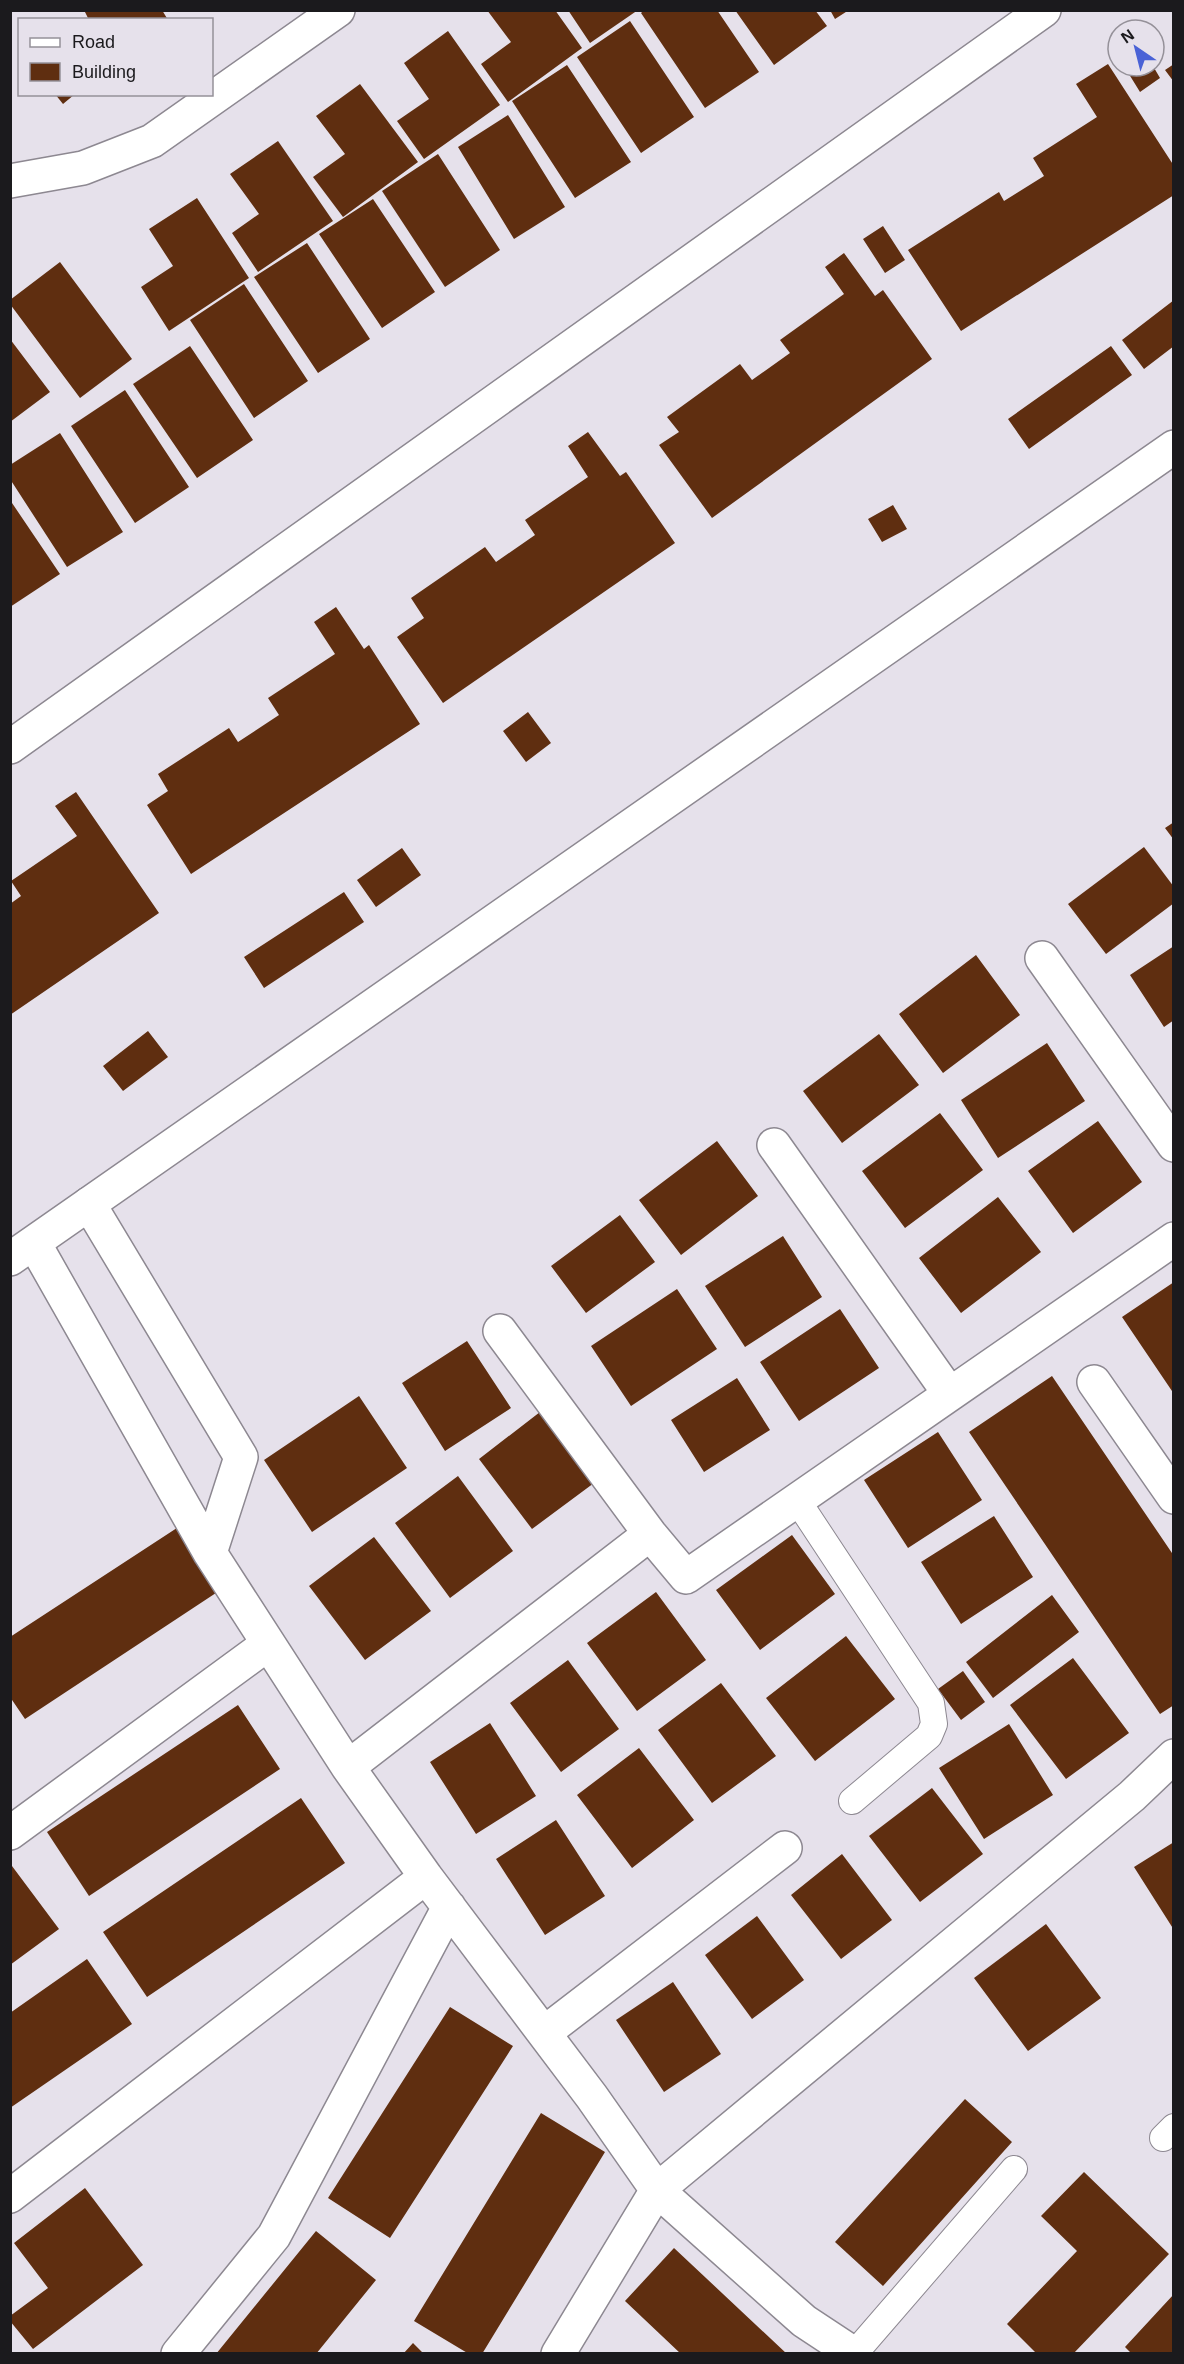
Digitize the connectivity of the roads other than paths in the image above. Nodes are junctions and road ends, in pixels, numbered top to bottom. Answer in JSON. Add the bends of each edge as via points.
{"nodes":[{"id":1,"x":339,"y":10,"type":"edge"},
{"id":2,"x":1044,"y":10,"type":"edge"},
{"id":3,"x":10,"y":181,"type":"edge"},
{"id":4,"x":1173,"y":447,"type":"edge"},
{"id":5,"x":10,"y":747,"type":"edge"},
{"id":6,"x":1042,"y":958,"type":"dead end"},
{"id":7,"x":774,"y":1145,"type":"dead end"},
{"id":8,"x":1173,"y":1145,"type":"edge"},
{"id":9,"x":89,"y":1204,"type":"junction"},
{"id":10,"x":1173,"y":1239,"type":"edge"},
{"id":11,"x":22,"y":1251,"type":"edge"},
{"id":12,"x":500,"y":1331,"type":"dead end"},
{"id":13,"x":1094,"y":1382,"type":"dead end"},
{"id":14,"x":950,"y":1393,"type":"junction"},
{"id":15,"x":1173,"y":1497,"type":"edge"},
{"id":16,"x":797,"y":1500,"type":"junction"},
{"id":17,"x":650,"y":1534,"type":"junction"},
{"id":18,"x":210,"y":1553,"type":"junction"},
{"id":19,"x":268,"y":1644,"type":"junction"},
{"id":20,"x":1173,"y":1756,"type":"edge"},
{"id":21,"x":348,"y":1767,"type":"junction"},
{"id":22,"x":852,"y":1801,"type":"dead end"},
{"id":23,"x":10,"y":1833,"type":"edge"},
{"id":24,"x":785,"y":1848,"type":"dead end"},
{"id":25,"x":426,"y":1877,"type":"junction"},
{"id":26,"x":449,"y":1907,"type":"junction"},
{"id":27,"x":544,"y":2033,"type":"junction"},
{"id":28,"x":1014,"y":2169,"type":"dead end"},
{"id":29,"x":657,"y":2190,"type":"junction"},
{"id":30,"x":10,"y":2196,"type":"edge"},
{"id":31,"x":568,"y":2350,"type":"edge"},
{"id":32,"x":178,"y":2354,"type":"edge"},
{"id":33,"x":854,"y":2354,"type":"edge"}],
"edges":[{"from":1,"to":3,"type":"street","via":[[152,141],[83,168]]},
{"from":2,"to":5,"type":"street"},
{"from":4,"to":9,"type":"street"},
{"from":6,"to":8,"type":"street"},
{"from":7,"to":14,"type":"street"},
{"from":9,"to":11,"type":"street"},
{"from":9,"to":18,"type":"street","via":[[242,1457]]},
{"from":10,"to":14,"type":"street"},
{"from":11,"to":18,"type":"street"},
{"from":12,"to":17,"type":"street"},
{"from":13,"to":15,"type":"street"},
{"from":14,"to":16,"type":"street"},
{"from":16,"to":17,"type":"street","via":[[686,1577]]},
{"from":16,"to":22,"type":"lane","via":[[931,1703],[934,1724],[928,1736]]},
{"from":17,"to":21,"type":"street"},
{"from":18,"to":19,"type":"street"},
{"from":19,"to":21,"type":"street"},
{"from":19,"to":23,"type":"street"},
{"from":20,"to":29,"type":"street","via":[[1132,1796]]},
{"from":21,"to":25,"type":"street"},
{"from":24,"to":27,"type":"street"},
{"from":25,"to":26,"type":"street"},
{"from":25,"to":30,"type":"street"},
{"from":26,"to":27,"type":"street"},
{"from":26,"to":32,"type":"street","via":[[274,2236]]},
{"from":27,"to":29,"type":"street"},
{"from":28,"to":33,"type":"lane"},
{"from":29,"to":31,"type":"street"},
{"from":29,"to":33,"type":"street","via":[[804,2321]]}]}
